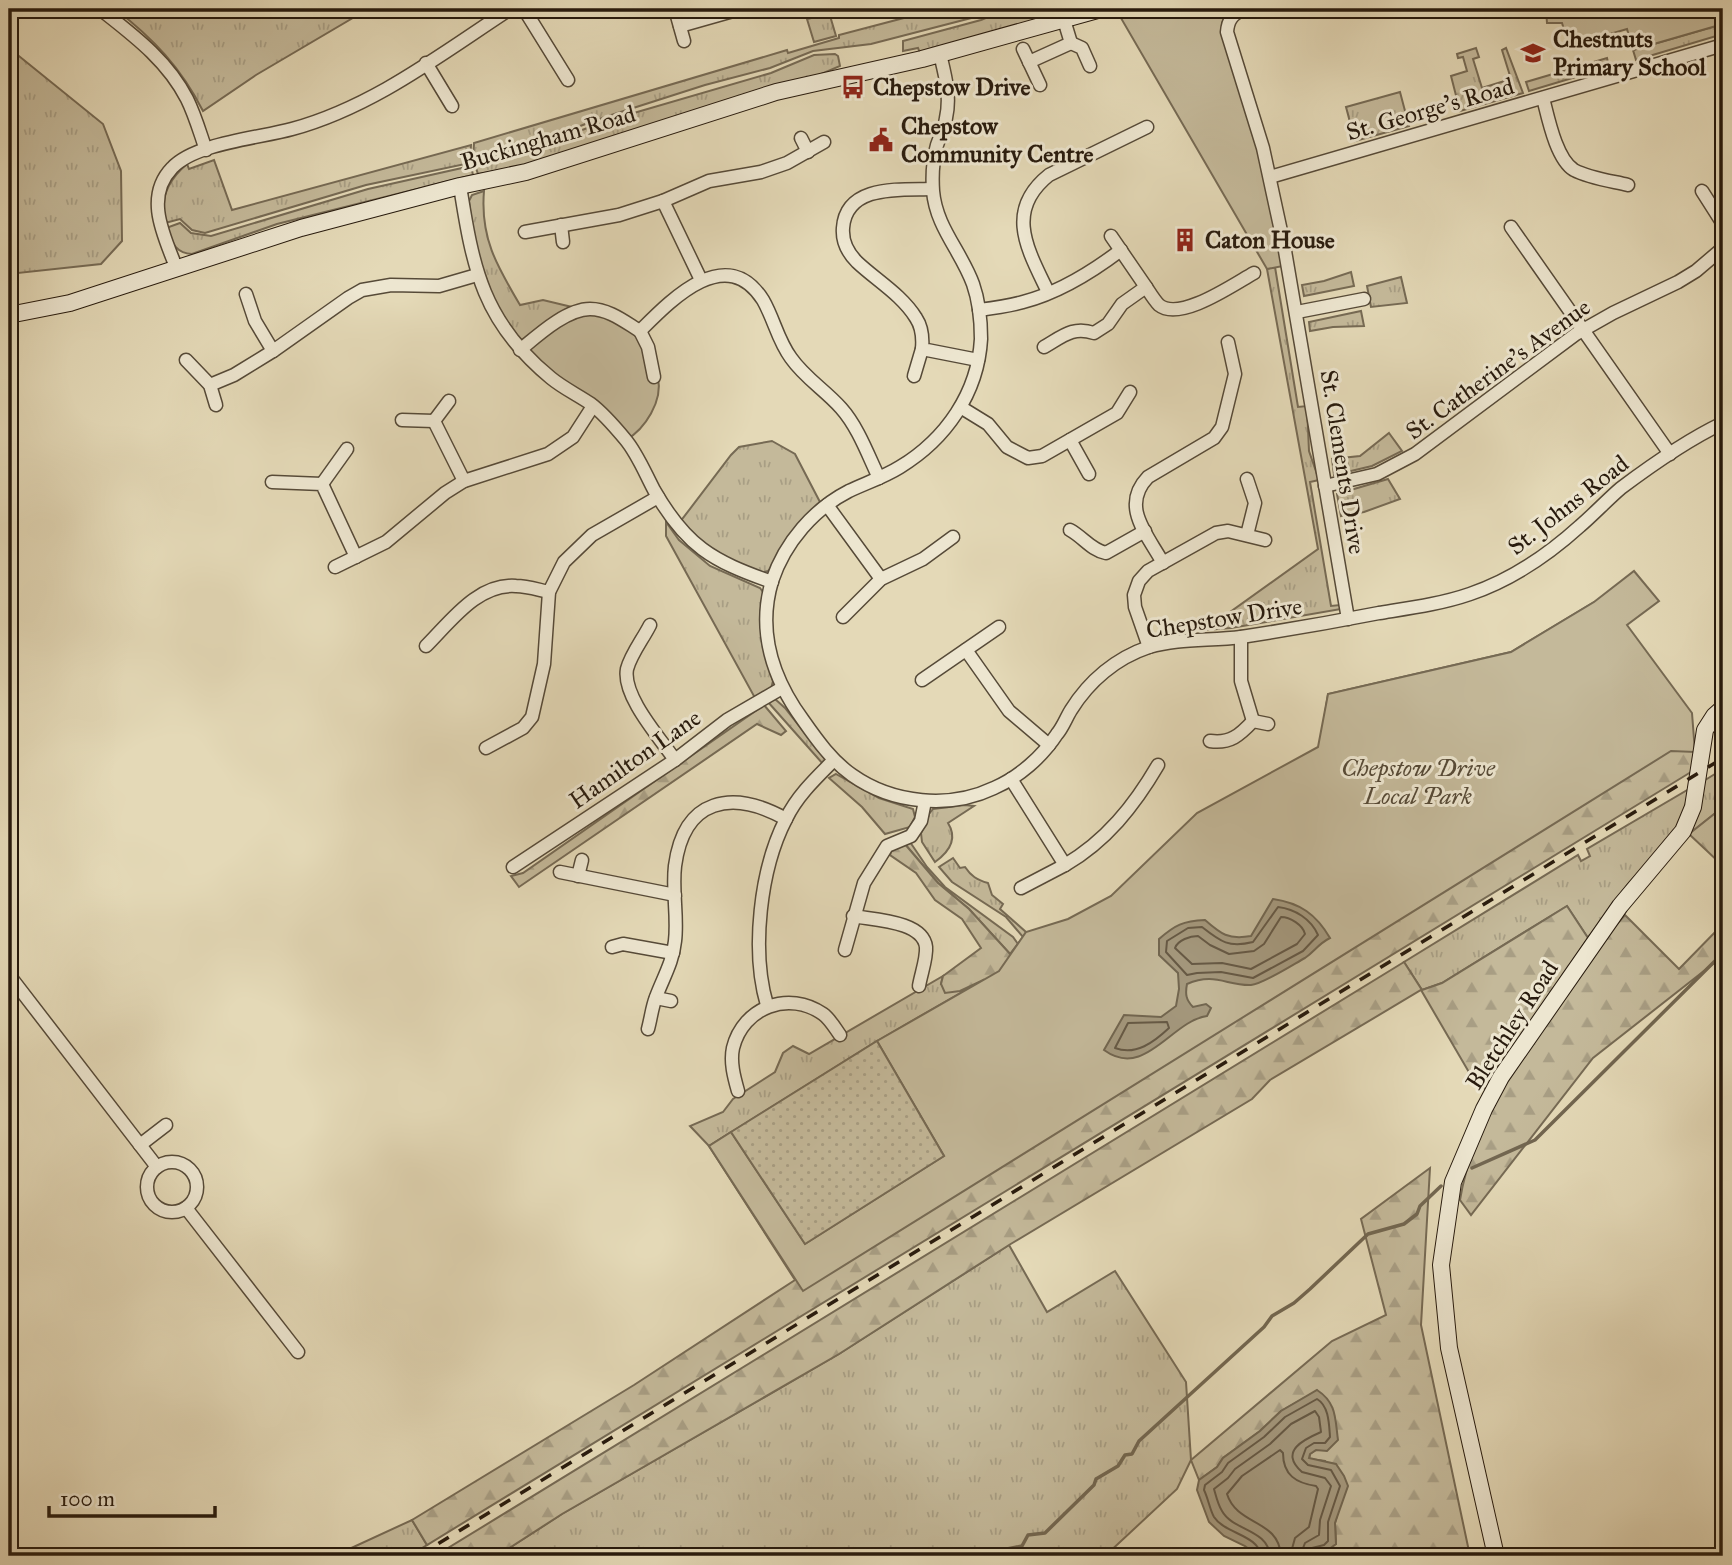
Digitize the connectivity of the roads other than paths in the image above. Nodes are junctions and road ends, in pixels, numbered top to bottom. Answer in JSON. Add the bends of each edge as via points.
{"nodes":[{"id":1,"x":100,"y":9,"type":"edge"},
{"id":2,"x":510,"y":9,"type":"edge"},
{"id":3,"x":524,"y":9,"type":"edge"},
{"id":4,"x":675,"y":9,"type":"edge"},
{"id":5,"x":740,"y":9,"type":"edge"},
{"id":6,"x":1101,"y":9,"type":"edge"},
{"id":7,"x":1243,"y":9,"type":"edge"},
{"id":8,"x":1064,"y":20,"type":"junction"},
{"id":9,"x":680,"y":26,"type":"junction"},
{"id":10,"x":684,"y":41,"type":"dead end"},
{"id":11,"x":1071,"y":43,"type":"junction"},
{"id":12,"x":1723,"y":45,"type":"edge"},
{"id":13,"x":1023,"y":49,"type":"dead end"},
{"id":14,"x":940,"y":54,"type":"junction"},
{"id":15,"x":1029,"y":62,"type":"junction"},
{"id":16,"x":426,"y":63,"type":"junction"},
{"id":17,"x":1090,"y":66,"type":"dead end"},
{"id":18,"x":568,"y":80,"type":"dead end"},
{"id":19,"x":1040,"y":85,"type":"dead end"},
{"id":20,"x":1543,"y":98,"type":"junction"},
{"id":21,"x":452,"y":106,"type":"dead end"},
{"id":22,"x":1147,"y":127,"type":"dead end"},
{"id":23,"x":801,"y":138,"type":"dead end"},
{"id":24,"x":824,"y":142,"type":"dead end"},
{"id":25,"x":205,"y":150,"type":"junction"},
{"id":26,"x":808,"y":152,"type":"junction"},
{"id":27,"x":1270,"y":177,"type":"junction"},
{"id":28,"x":1628,"y":185,"type":"dead end"},
{"id":29,"x":460,"y":186,"type":"junction"},
{"id":30,"x":933,"y":189,"type":"junction"},
{"id":31,"x":1702,"y":191,"type":"dead end"},
{"id":32,"x":663,"y":201,"type":"junction"},
{"id":33,"x":1723,"y":223,"type":"edge"},
{"id":34,"x":561,"y":225,"type":"junction"},
{"id":35,"x":1511,"y":227,"type":"dead end"},
{"id":36,"x":525,"y":232,"type":"dead end"},
{"id":37,"x":1111,"y":236,"type":"dead end"},
{"id":38,"x":563,"y":242,"type":"dead end"},
{"id":39,"x":1723,"y":248,"type":"edge"},
{"id":40,"x":1121,"y":250,"type":"junction"},
{"id":41,"x":176,"y":267,"type":"junction"},
{"id":42,"x":1254,"y":273,"type":"dead end"},
{"id":43,"x":477,"y":275,"type":"junction"},
{"id":44,"x":701,"y":280,"type":"junction"},
{"id":45,"x":1146,"y":287,"type":"junction"},
{"id":46,"x":1048,"y":292,"type":"junction"},
{"id":47,"x":246,"y":294,"type":"dead end"},
{"id":48,"x":1364,"y":299,"type":"dead end"},
{"id":49,"x":979,"y":310,"type":"junction"},
{"id":50,"x":1297,"y":312,"type":"junction"},
{"id":51,"x":9,"y":314,"type":"edge"},
{"id":52,"x":1583,"y":330,"type":"junction"},
{"id":53,"x":640,"y":331,"type":"junction"},
{"id":54,"x":1228,"y":342,"type":"dead end"},
{"id":55,"x":1043,"y":347,"type":"dead end"},
{"id":56,"x":922,"y":349,"type":"junction"},
{"id":57,"x":520,"y":350,"type":"junction"},
{"id":58,"x":273,"y":351,"type":"junction"},
{"id":59,"x":186,"y":360,"type":"dead end"},
{"id":60,"x":978,"y":360,"type":"junction"},
{"id":61,"x":914,"y":376,"type":"dead end"},
{"id":62,"x":654,"y":377,"type":"dead end"},
{"id":63,"x":210,"y":385,"type":"junction"},
{"id":64,"x":1130,"y":392,"type":"dead end"},
{"id":65,"x":449,"y":401,"type":"dead end"},
{"id":66,"x":216,"y":405,"type":"dead end"},
{"id":67,"x":593,"y":406,"type":"junction"},
{"id":68,"x":962,"y":408,"type":"junction"},
{"id":69,"x":402,"y":420,"type":"dead end"},
{"id":70,"x":434,"y":421,"type":"junction"},
{"id":71,"x":1723,"y":423,"type":"edge"},
{"id":72,"x":1070,"y":440,"type":"junction"},
{"id":73,"x":347,"y":449,"type":"dead end"},
{"id":74,"x":1670,"y":454,"type":"junction"},
{"id":75,"x":1089,"y":474,"type":"dead end"},
{"id":76,"x":879,"y":478,"type":"junction"},
{"id":77,"x":1247,"y":479,"type":"dead end"},
{"id":78,"x":464,"y":481,"type":"junction"},
{"id":79,"x":272,"y":482,"type":"dead end"},
{"id":80,"x":322,"y":484,"type":"junction"},
{"id":81,"x":1325,"y":486,"type":"junction"},
{"id":82,"x":658,"y":497,"type":"junction"},
{"id":83,"x":827,"y":505,"type":"junction"},
{"id":84,"x":1070,"y":530,"type":"dead end"},
{"id":85,"x":1145,"y":531,"type":"junction"},
{"id":86,"x":1247,"y":536,"type":"junction"},
{"id":87,"x":953,"y":537,"type":"dead end"},
{"id":88,"x":1265,"y":540,"type":"dead end"},
{"id":89,"x":356,"y":557,"type":"junction"},
{"id":90,"x":1163,"y":563,"type":"junction"},
{"id":91,"x":335,"y":567,"type":"dead end"},
{"id":92,"x":881,"y":579,"type":"junction"},
{"id":93,"x":772,"y":582,"type":"junction"},
{"id":94,"x":549,"y":592,"type":"junction"},
{"id":95,"x":843,"y":617,"type":"dead end"},
{"id":96,"x":1348,"y":619,"type":"junction"},
{"id":97,"x":650,"y":625,"type":"dead end"},
{"id":98,"x":999,"y":627,"type":"dead end"},
{"id":99,"x":1241,"y":637,"type":"junction"},
{"id":100,"x":426,"y":646,"type":"dead end"},
{"id":101,"x":1149,"y":647,"type":"junction"},
{"id":102,"x":966,"y":650,"type":"junction"},
{"id":103,"x":922,"y":680,"type":"dead end"},
{"id":104,"x":782,"y":688,"type":"junction"},
{"id":105,"x":1723,"y":708,"type":"edge"},
{"id":106,"x":1253,"y":721,"type":"junction"},
{"id":107,"x":1268,"y":724,"type":"dead end"},
{"id":108,"x":1210,"y":741,"type":"dead end"},
{"id":109,"x":1049,"y":745,"type":"junction"},
{"id":110,"x":486,"y":748,"type":"dead end"},
{"id":111,"x":675,"y":760,"type":"junction"},
{"id":112,"x":834,"y":760,"type":"junction"},
{"id":113,"x":1158,"y":765,"type":"dead end"},
{"id":114,"x":1011,"y":779,"type":"junction"},
{"id":115,"x":925,"y":801,"type":"junction"},
{"id":116,"x":786,"y":818,"type":"junction"},
{"id":117,"x":582,"y":860,"type":"dead end"},
{"id":118,"x":1065,"y":865,"type":"junction"},
{"id":119,"x":513,"y":867,"type":"dead end"},
{"id":120,"x":561,"y":873,"type":"dead end"},
{"id":121,"x":578,"y":876,"type":"junction"},
{"id":122,"x":1021,"y":888,"type":"dead end"},
{"id":123,"x":675,"y":895,"type":"junction"},
{"id":124,"x":853,"y":916,"type":"junction"},
{"id":125,"x":612,"y":947,"type":"dead end"},
{"id":126,"x":845,"y":950,"type":"dead end"},
{"id":127,"x":673,"y":953,"type":"junction"},
{"id":128,"x":9,"y":975,"type":"edge"},
{"id":129,"x":919,"y":986,"type":"dead end"},
{"id":130,"x":656,"y":998,"type":"junction"},
{"id":131,"x":671,"y":1002,"type":"dead end"},
{"id":132,"x":767,"y":1005,"type":"junction"},
{"id":133,"x":834,"y":1005,"type":"dead end"},
{"id":134,"x":825,"y":1016,"type":"junction"},
{"id":135,"x":648,"y":1029,"type":"dead end"},
{"id":136,"x":841,"y":1035,"type":"dead end"},
{"id":137,"x":719,"y":1046,"type":"dead end"},
{"id":138,"x":733,"y":1049,"type":"junction"},
{"id":139,"x":738,"y":1091,"type":"dead end"},
{"id":140,"x":166,"y":1125,"type":"dead end"},
{"id":141,"x":140,"y":1145,"type":"junction"},
{"id":142,"x":157,"y":1167,"type":"junction"},
{"id":143,"x":186,"y":1208,"type":"junction"},
{"id":144,"x":298,"y":1352,"type":"dead end"},
{"id":145,"x":1496,"y":1556,"type":"edge"}],
"edges":[{"from":1,"to":25,"type":"street","via":[[144,43],[169,72],[186,97]]},
{"from":2,"to":16,"type":"street"},
{"from":3,"to":18,"type":"street"},
{"from":4,"to":9,"type":"street"},
{"from":5,"to":9,"type":"street"},
{"from":6,"to":8,"type":"main road","name":"Buckingham Road"},
{"from":7,"to":27,"type":"street","name":"St. Clements Drive","via":[[1228,22],[1227,32]]},
{"from":8,"to":11,"type":"street"},
{"from":8,"to":14,"type":"main road","name":"Buckingham Road"},
{"from":9,"to":10,"type":"street"},
{"from":11,"to":15,"type":"street"},
{"from":11,"to":17,"type":"street","via":[[1082,48]]},
{"from":12,"to":20,"type":"street","name":"St. George's Road"},
{"from":13,"to":15,"type":"street"},
{"from":14,"to":29,"type":"main road","name":"Buckingham Road","via":[[776,92],[538,168]]},
{"from":14,"to":30,"type":"street","name":"Chepstow Drive","via":[[949,102],[937,145]]},
{"from":15,"to":19,"type":"street"},
{"from":16,"to":21,"type":"street"},
{"from":16,"to":25,"type":"street","via":[[341,112]]},
{"from":20,"to":27,"type":"street","name":"St. George's Road"},
{"from":20,"to":28,"type":"street","via":[[1562,157],[1574,170],[1586,179]]},
{"from":22,"to":46,"type":"street","via":[[1049,175],[1027,200],[1023,231]]},
{"from":23,"to":26,"type":"street"},
{"from":24,"to":26,"type":"street"},
{"from":25,"to":41,"type":"street","via":[[172,167],[158,196],[160,227]]},
{"from":26,"to":32,"type":"street","via":[[761,172],[709,181]]},
{"from":27,"to":50,"type":"street","name":"St. Clements Drive"},
{"from":29,"to":41,"type":"main road","name":"Buckingham Road"},
{"from":29,"to":43,"type":"street"},
{"from":30,"to":49,"type":"street","name":"Chepstow Drive","via":[[943,230],[973,284]]},
{"from":30,"to":56,"type":"street","via":[[868,194],[849,209],[842,230],[848,252],[918,320]]},
{"from":31,"to":33,"type":"street"},
{"from":32,"to":34,"type":"street","via":[[619,215]]},
{"from":32,"to":44,"type":"street"},
{"from":34,"to":36,"type":"street"},
{"from":34,"to":38,"type":"street"},
{"from":35,"to":52,"type":"street"},
{"from":37,"to":40,"type":"street"},
{"from":39,"to":52,"type":"street","name":"St. Catherine's Avenue","via":[[1678,282]]},
{"from":40,"to":45,"type":"street"},
{"from":40,"to":46,"type":"street","via":[[1093,271]]},
{"from":41,"to":51,"type":"main road","name":"Buckingham Road","via":[[70,303]]},
{"from":42,"to":45,"type":"street","via":[[1200,303],[1171,310],[1160,306]]},
{"from":43,"to":57,"type":"street","via":[[496,317]]},
{"from":43,"to":58,"type":"street","via":[[439,286],[362,290]]},
{"from":44,"to":53,"type":"street"},
{"from":44,"to":76,"type":"street","via":[[719,276],[754,288],[790,358],[840,407]]},
{"from":45,"to":55,"type":"street","via":[[1094,333],[1070,332]]},
{"from":46,"to":49,"type":"street","via":[[1025,302]]},
{"from":47,"to":58,"type":"street"},
{"from":48,"to":50,"type":"street"},
{"from":49,"to":60,"type":"street","name":"Chepstow Drive"},
{"from":50,"to":81,"type":"street","name":"St. Clements Drive"},
{"from":52,"to":74,"type":"street"},
{"from":52,"to":81,"type":"street","name":"St. Catherine's Avenue","via":[[1415,454],[1377,474]]},
{"from":53,"to":57,"type":"street","via":[[615,315],[589,309],[545,329]]},
{"from":53,"to":62,"type":"street"},
{"from":54,"to":85,"type":"street","via":[[1235,374],[1222,427],[1213,438],[1140,485],[1135,507]]},
{"from":56,"to":60,"type":"street"},
{"from":56,"to":61,"type":"street"},
{"from":57,"to":67,"type":"street","via":[[553,380]]},
{"from":58,"to":63,"type":"street"},
{"from":59,"to":63,"type":"street"},
{"from":60,"to":68,"type":"street","name":"Chepstow Drive"},
{"from":63,"to":66,"type":"street"},
{"from":64,"to":72,"type":"street","via":[[1117,413]]},
{"from":65,"to":70,"type":"street"},
{"from":67,"to":78,"type":"street","via":[[573,437],[548,454]]},
{"from":67,"to":82,"type":"street","via":[[626,441]]},
{"from":68,"to":72,"type":"street","via":[[988,424],[1007,447],[1028,458],[1042,456]]},
{"from":68,"to":76,"type":"street","name":"Chepstow Drive","via":[[931,443]]},
{"from":69,"to":70,"type":"street"},
{"from":70,"to":78,"type":"street"},
{"from":71,"to":74,"type":"street","name":"St. Johns Road"},
{"from":72,"to":75,"type":"street"},
{"from":73,"to":80,"type":"street"},
{"from":74,"to":96,"type":"street","name":"St. Johns Road","via":[[1619,490],[1554,548],[1500,582],[1440,603]]},
{"from":76,"to":83,"type":"street","name":"Chepstow Drive"},
{"from":77,"to":86,"type":"street","via":[[1255,503]]},
{"from":78,"to":89,"type":"street","via":[[386,542]]},
{"from":79,"to":80,"type":"street"},
{"from":80,"to":89,"type":"street"},
{"from":81,"to":96,"type":"street","name":"St. Clements Drive"},
{"from":82,"to":93,"type":"street","via":[[700,549],[719,562]]},
{"from":82,"to":94,"type":"street","via":[[592,536],[564,562]]},
{"from":83,"to":92,"type":"street"},
{"from":83,"to":93,"type":"street","name":"Chepstow Drive","via":[[795,537]]},
{"from":84,"to":85,"type":"street","via":[[1095,551],[1106,553]]},
{"from":85,"to":90,"type":"street"},
{"from":86,"to":88,"type":"street"},
{"from":86,"to":90,"type":"street","via":[[1216,533]]},
{"from":87,"to":92,"type":"street","via":[[923,559]]},
{"from":89,"to":91,"type":"street"},
{"from":90,"to":101,"type":"street","via":[[1148,571],[1134,595]]},
{"from":92,"to":95,"type":"street"},
{"from":93,"to":104,"type":"street","name":"Chepstow Drive","via":[[767,635]]},
{"from":94,"to":100,"type":"street","via":[[514,585],[489,590],[470,602]]},
{"from":94,"to":110,"type":"street","via":[[544,664],[531,717],[523,728]]},
{"from":96,"to":99,"type":"street","name":"Chepstow Drive"},
{"from":97,"to":111,"type":"street","via":[[628,667],[626,682]]},
{"from":98,"to":102,"type":"street"},
{"from":99,"to":101,"type":"street","name":"Chepstow Drive"},
{"from":99,"to":106,"type":"street","via":[[1241,681]]},
{"from":101,"to":109,"type":"street","name":"Chepstow Drive","via":[[1098,676]]},
{"from":102,"to":103,"type":"street"},
{"from":102,"to":109,"type":"street","via":[[1009,711]]},
{"from":104,"to":111,"type":"street","name":"Hamilton Lane","via":[[727,720]]},
{"from":104,"to":112,"type":"street","name":"Chepstow Drive"},
{"from":105,"to":145,"type":"main road","name":"Bletchley Road","via":[[1705,730],[1693,807],[1683,831],[1613,916],[1501,1077],[1453,1182],[1441,1265],[1449,1348]]},
{"from":106,"to":107,"type":"street"},
{"from":106,"to":108,"type":"street","via":[[1232,740]]},
{"from":109,"to":114,"type":"street","name":"Chepstow Drive"},
{"from":111,"to":119,"type":"street","name":"Hamilton Lane"},
{"from":112,"to":115,"type":"street","name":"Chepstow Drive","via":[[875,789]]},
{"from":112,"to":116,"type":"street","via":[[805,789]]},
{"from":113,"to":118,"type":"street","via":[[1129,810],[1094,845]]},
{"from":114,"to":115,"type":"street","name":"Chepstow Drive","via":[[970,796]]},
{"from":114,"to":118,"type":"street"},
{"from":115,"to":124,"type":"street","via":[[921,821],[911,836],[887,846],[864,883]]},
{"from":116,"to":123,"type":"street","via":[[742,802],[716,805],[700,813],[679,846]]},
{"from":116,"to":132,"type":"street","via":[[763,897],[760,968]]},
{"from":117,"to":121,"type":"street"},
{"from":118,"to":122,"type":"street"},
{"from":120,"to":121,"type":"street"},
{"from":121,"to":123,"type":"street"},
{"from":123,"to":127,"type":"street"},
{"from":124,"to":126,"type":"street"},
{"from":124,"to":129,"type":"street","via":[[912,928],[922,936],[926,948]]},
{"from":125,"to":127,"type":"street","via":[[623,944]]},
{"from":127,"to":130,"type":"street"},
{"from":128,"to":141,"type":"street"},
{"from":130,"to":131,"type":"street"},
{"from":130,"to":135,"type":"street"},
{"from":132,"to":134,"type":"street","via":[[807,1005]]},
{"from":132,"to":138,"type":"street","via":[[739,1031]]},
{"from":133,"to":134,"type":"street"},
{"from":134,"to":136,"type":"street"},
{"from":137,"to":138,"type":"street"},
{"from":138,"to":139,"type":"street"},
{"from":140,"to":141,"type":"street"},
{"from":141,"to":142,"type":"street"},
{"from":142,"to":143,"type":"street","via":[[147,1190],[154,1205],[170,1212]]},
{"from":142,"to":143,"type":"street","via":[[172,1162],[192,1173],[197,1188]]},
{"from":143,"to":144,"type":"street"}]}
